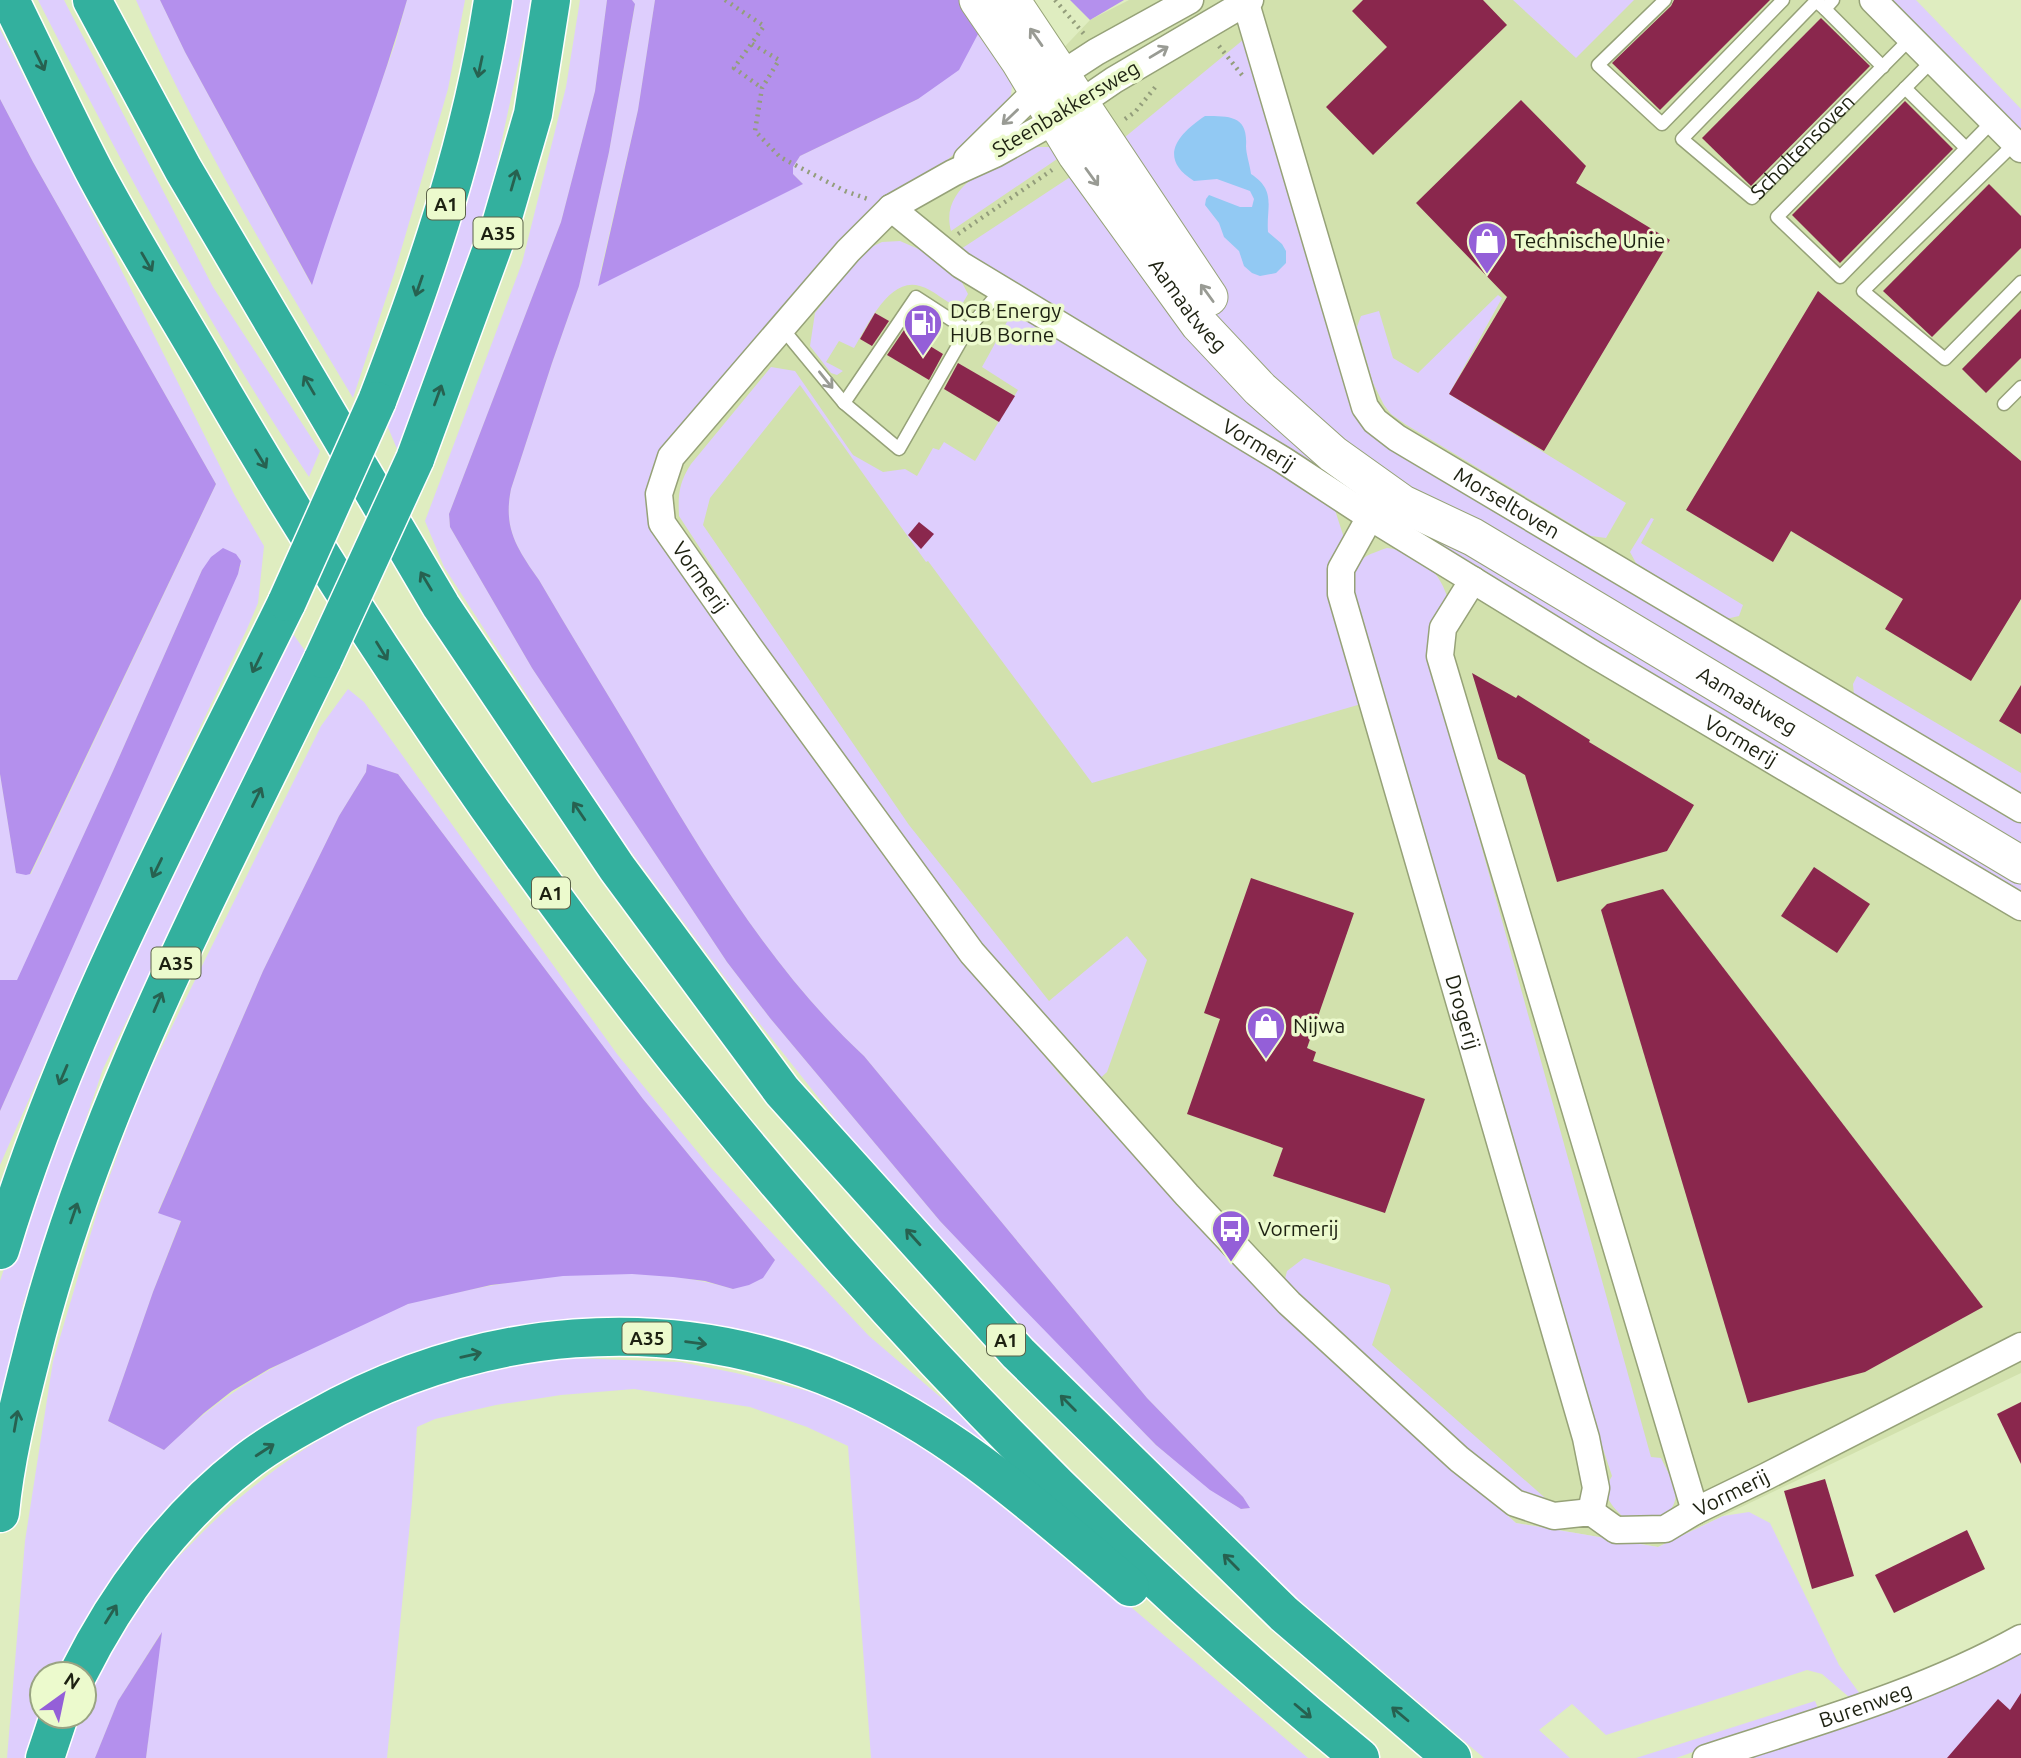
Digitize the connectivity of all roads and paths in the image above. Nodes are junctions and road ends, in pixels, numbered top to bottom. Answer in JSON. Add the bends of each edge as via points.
{"nodes":[{"id":1,"x":10,"y":0,"type":"edge"},
{"id":2,"x":92,"y":0,"type":"edge"},
{"id":3,"x":113,"y":0,"type":"edge"},
{"id":4,"x":493,"y":0,"type":"edge"},
{"id":5,"x":551,"y":0,"type":"edge"},
{"id":6,"x":725,"y":0,"type":"edge"},
{"id":7,"x":978,"y":0,"type":"edge"},
{"id":8,"x":1011,"y":0,"type":"edge"},
{"id":9,"x":1190,"y":0,"type":"edge"},
{"id":10,"x":1665,"y":0,"type":"edge"},
{"id":11,"x":1783,"y":0,"type":"edge"},
{"id":12,"x":1873,"y":0,"type":"edge"},
{"id":13,"x":1247,"y":1,"type":"edge"},
{"id":14,"x":1829,"y":4,"type":"edge"},
{"id":15,"x":1911,"y":38,"type":"junction"},
{"id":16,"x":752,"y":44,"type":"junction"},
{"id":17,"x":1933,"y":60,"type":"junction"},
{"id":18,"x":1883,"y":67,"type":"junction"},
{"id":19,"x":762,"y":88,"type":"junction"},
{"id":20,"x":1905,"y":88,"type":"junction"},
{"id":21,"x":1058,"y":97,"type":"junction"},
{"id":22,"x":1993,"y":121,"type":"junction"},
{"id":23,"x":2018,"y":146,"type":"edge"},
{"id":24,"x":1966,"y":148,"type":"junction"},
{"id":25,"x":183,"y":169,"type":"junction"},
{"id":26,"x":891,"y":208,"type":"junction"},
{"id":27,"x":2021,"y":282,"type":"edge"},
{"id":28,"x":1002,"y":289,"type":"junction"},
{"id":29,"x":782,"y":328,"type":"junction"},
{"id":30,"x":967,"y":330,"type":"junction"},
{"id":31,"x":2021,"y":387,"type":"edge"},
{"id":32,"x":844,"y":402,"type":"junction"},
{"id":33,"x":2004,"y":404,"type":"dead end"},
{"id":34,"x":1370,"y":517,"type":"junction"},
{"id":35,"x":1473,"y":580,"type":"junction"},
{"id":36,"x":2021,"y":809,"type":"edge"},
{"id":37,"x":2021,"y":865,"type":"edge"},
{"id":38,"x":2021,"y":906,"type":"edge"},
{"id":39,"x":0,"y":1250,"type":"edge"},
{"id":40,"x":2021,"y":1346,"type":"edge"},
{"id":41,"x":1695,"y":1511,"type":"junction"},
{"id":42,"x":0,"y":1513,"type":"edge"},
{"id":43,"x":1591,"y":1513,"type":"junction"},
{"id":44,"x":2021,"y":1638,"type":"edge"},
{"id":45,"x":86,"y":1660,"type":"edge"},
{"id":46,"x":1251,"y":1667,"type":"junction"},
{"id":47,"x":54,"y":1730,"type":"edge"},
{"id":48,"x":45,"y":1758,"type":"edge"},
{"id":49,"x":1360,"y":1758,"type":"edge"},
{"id":50,"x":1452,"y":1758,"type":"edge"},
{"id":51,"x":1706,"y":1758,"type":"edge"}],
"edges":[{"from":1,"to":46,"type":"highway","number":"A1","one_way":true,"via":[[95,173],[263,463],[403,684],[570,920],[737,1135],[875,1294],[1027,1454]]},
{"from":2,"to":25,"type":"highway","number":"A1"},
{"from":3,"to":25,"type":"highway","number":"A1"},
{"from":4,"to":39,"type":"highway","number":"A1","one_way":true,"bridge":true,"via":[[455,174],[377,401],[88,1015],[53,1098]]},
{"from":42,"to":5,"type":"highway","number":"A35","one_way":true,"bridge":true,"via":[[18,1408],[40,1321],[96,1148],[162,992],[415,459],[501,224],[533,114]]},
{"from":6,"to":16,"type":"path","via":[[764,26]]},
{"from":7,"to":21,"type":"main road","name":"Aamaatweg","via":[[1019,60]]},
{"from":21,"to":8,"type":"main road","name":"Aamaatweg","one_way":true},
{"from":9,"to":21,"type":"street","name":"Steenbakkersweg"},
{"from":10,"to":11,"type":"lane","via":[[1598,65],[1662,124]]},
{"from":12,"to":15,"type":"street"},
{"from":21,"to":13,"type":"street","name":"Steenbakkersweg","one_way":true,"via":[[1136,66]]},
{"from":13,"to":36,"type":"street","name":"Morseltoven","via":[[1365,407],[1375,421]]},
{"from":14,"to":18,"type":"lane","name":"Scholtensoven"},
{"from":14,"to":18,"type":"lane","name":"Scholtensoven","via":[[1816,1],[1682,139],[1752,198]]},
{"from":15,"to":17,"type":"street"},
{"from":15,"to":18,"type":"lane","name":"Scholtensoven"},
{"from":16,"to":19,"type":"path","via":[[779,60]]},
{"from":16,"to":19,"type":"path","via":[[734,68]]},
{"from":17,"to":20,"type":"lane","name":"Scholtensoven"},
{"from":17,"to":22,"type":"street"},
{"from":19,"to":26,"type":"path","via":[[755,131],[780,158]]},
{"from":20,"to":24,"type":"lane"},
{"from":20,"to":24,"type":"lane","name":"Scholtensoven","via":[[1777,217],[1840,277]]},
{"from":21,"to":26,"type":"street","name":"Steenbakkersweg","via":[[995,154]]},
{"from":21,"to":37,"type":"main road","name":"Aamaatweg","via":[[1199,324],[1260,389],[1333,454],[1403,504],[1473,537]]},
{"from":22,"to":23,"type":"street"},
{"from":22,"to":24,"type":"lane","name":"Scholtensoven"},
{"from":23,"to":27,"type":"lane","via":[[1863,291],[1945,359]]},
{"from":50,"to":25,"type":"highway","number":"A1","one_way":true,"via":[[1283,1614],[1018,1353],[782,1091],[617,867],[441,606]]},
{"from":26,"to":28,"type":"street","name":"Vormerij","via":[[961,265]]},
{"from":26,"to":29,"type":"street","name":"Vormerij"},
{"from":28,"to":30,"type":"lane"},
{"from":28,"to":34,"type":"street","name":"Vormerij"},
{"from":29,"to":32,"type":"lane","one_way":true},
{"from":29,"to":43,"type":"street","name":"Vormerij","via":[[671,457],[659,494],[662,523],[972,953],[1187,1195],[1289,1303],[1459,1459],[1506,1496],[1554,1516]]},
{"from":30,"to":32,"type":"lane","via":[[916,297]]},
{"from":30,"to":32,"type":"lane","via":[[899,449]]},
{"from":31,"to":33,"type":"lane"},
{"from":34,"to":35,"type":"street","name":"Vormerij"},
{"from":34,"to":43,"type":"street","name":"Drogerij","via":[[1341,569],[1341,594],[1586,1438],[1596,1488]]},
{"from":35,"to":38,"type":"street","name":"Vormerij"},
{"from":35,"to":41,"type":"street","via":[[1443,628],[1440,656]]},
{"from":40,"to":41,"type":"street","name":"Vormerij"},
{"from":41,"to":43,"type":"street","name":"Vormerij","via":[[1665,1529],[1616,1530]]},
{"from":44,"to":51,"type":"street","name":"Burenweg","via":[[1908,1692]]},
{"from":45,"to":46,"type":"highway","number":"A35","one_way":true,"via":[[127,1590],[176,1529],[245,1462],[297,1429],[366,1392],[429,1366],[498,1349],[599,1336],[704,1343],[751,1353],[801,1366],[884,1403],[959,1447],[1151,1605]]},
{"from":46,"to":49,"type":"highway","number":"A1","one_way":true},
{"from":47,"to":48,"type":"highway"}]}
